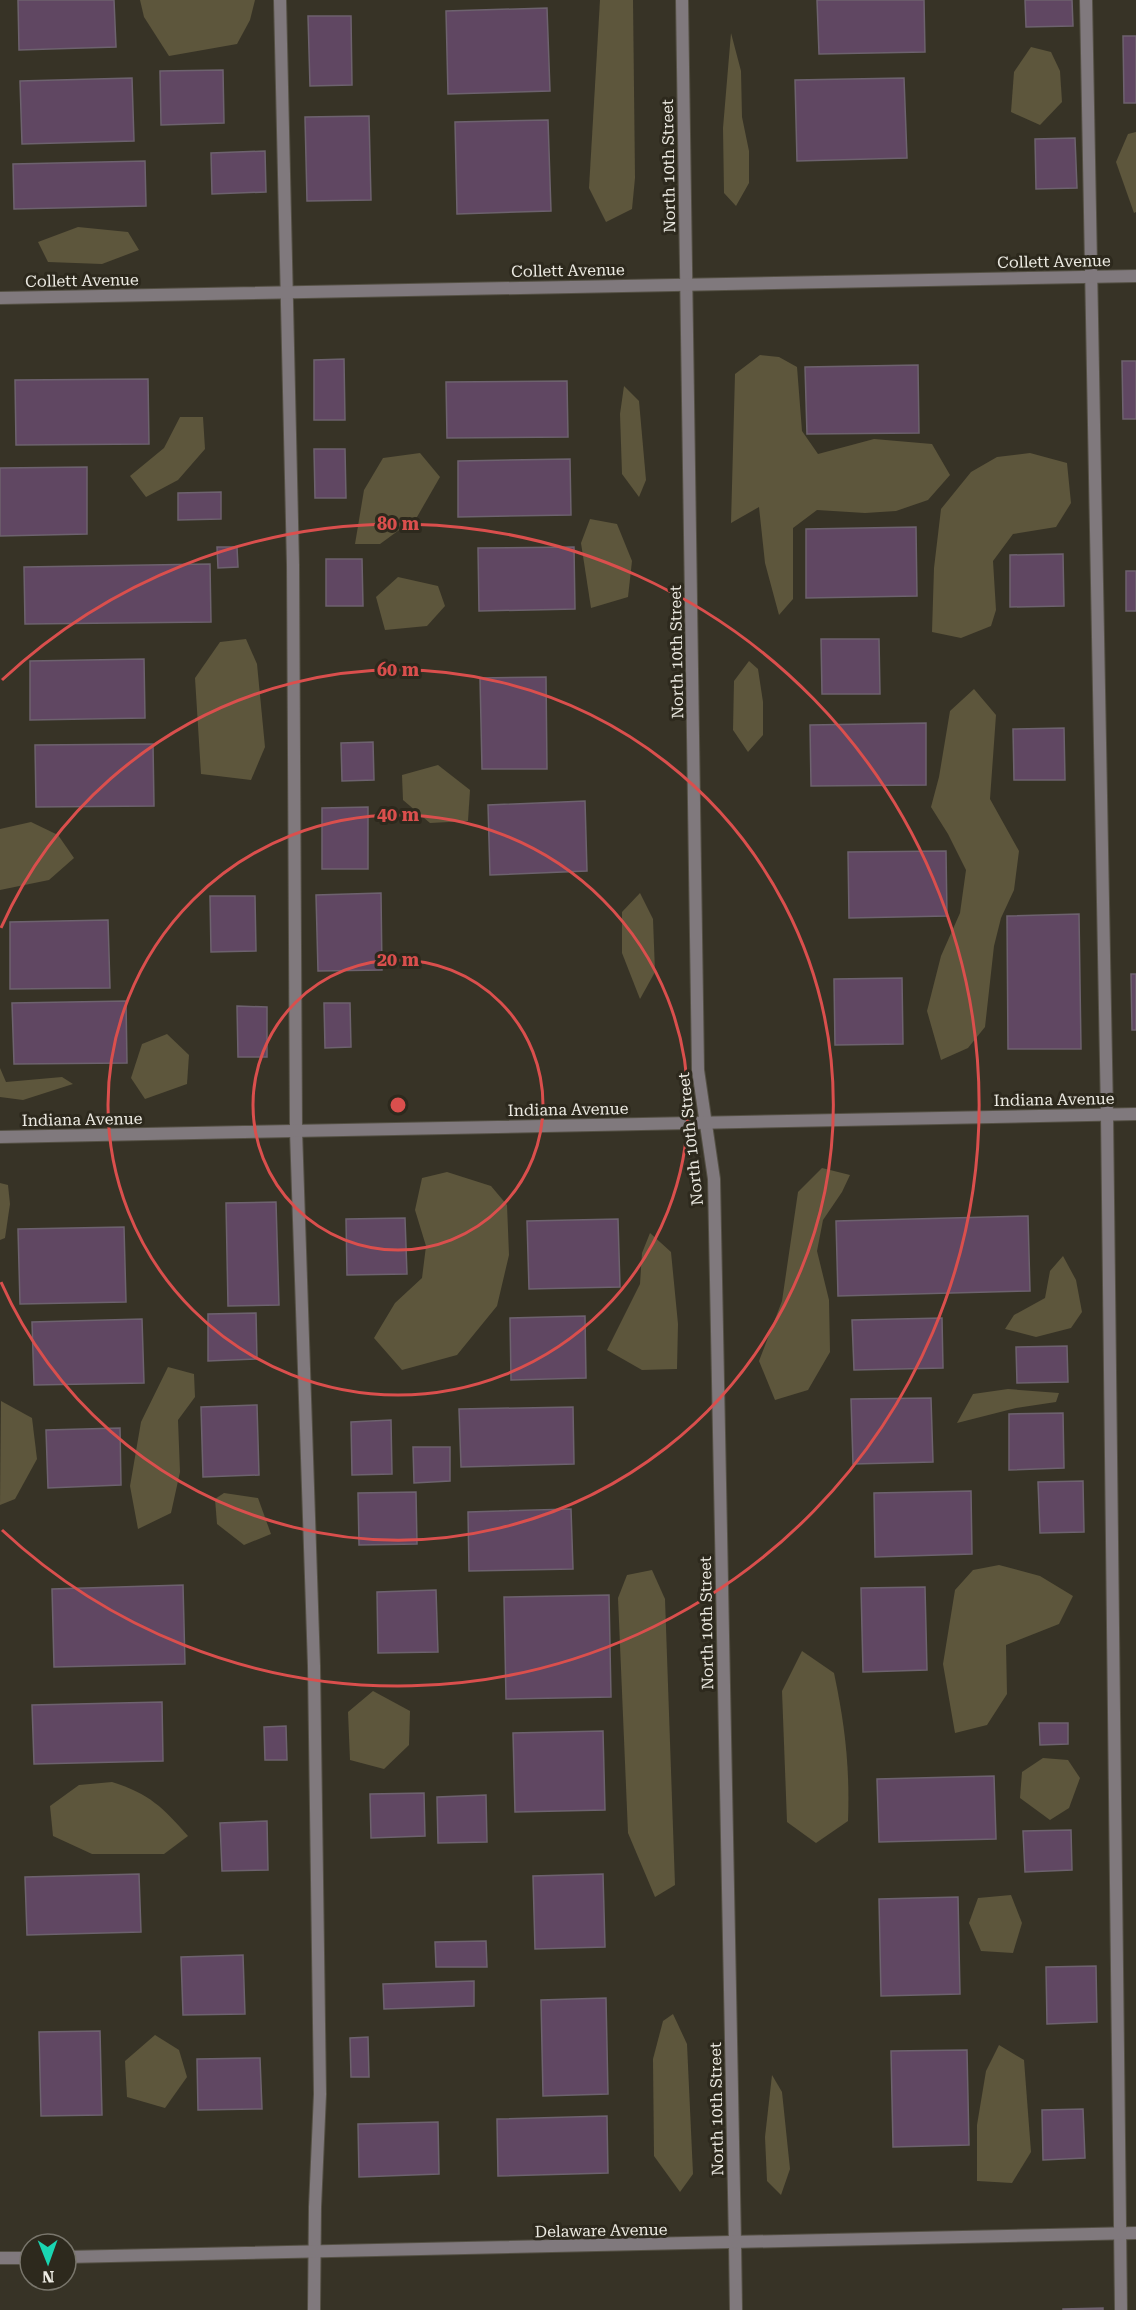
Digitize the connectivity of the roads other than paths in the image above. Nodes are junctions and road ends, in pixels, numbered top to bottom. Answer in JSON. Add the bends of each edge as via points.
{"nodes":[{"id":1,"x":279,"y":0,"type":"edge"},
{"id":2,"x":682,"y":0,"type":"edge"},
{"id":3,"x":1086,"y":0,"type":"edge"},
{"id":4,"x":1136,"y":276,"type":"edge"},
{"id":5,"x":1092,"y":277,"type":"junction"},
{"id":6,"x":687,"y":285,"type":"junction"},
{"id":7,"x":287,"y":292,"type":"junction"},
{"id":8,"x":0,"y":298,"type":"edge"},
{"id":9,"x":1107,"y":1114,"type":"junction"},
{"id":10,"x":1136,"y":1114,"type":"edge"},
{"id":11,"x":706,"y":1123,"type":"junction"},
{"id":12,"x":296,"y":1131,"type":"junction"},
{"id":13,"x":0,"y":1137,"type":"edge"},
{"id":14,"x":1136,"y":2233,"type":"edge"},
{"id":15,"x":1120,"y":2234,"type":"junction"},
{"id":16,"x":735,"y":2243,"type":"junction"},
{"id":17,"x":315,"y":2252,"type":"junction"},
{"id":18,"x":78,"y":2257,"type":"edge"},
{"id":19,"x":18,"y":2258,"type":"edge"},
{"id":20,"x":0,"y":2259,"type":"edge"},
{"id":21,"x":314,"y":2310,"type":"edge"},
{"id":22,"x":736,"y":2310,"type":"edge"},
{"id":23,"x":1121,"y":2310,"type":"edge"}],
"edges":[{"from":1,"to":7,"type":"street"},
{"from":2,"to":6,"type":"street","name":"North 10th Street"},
{"from":3,"to":5,"type":"street"},
{"from":4,"to":5,"type":"street","name":"Collett Avenue"},
{"from":5,"to":6,"type":"street","name":"Collett Avenue"},
{"from":5,"to":9,"type":"street"},
{"from":6,"to":7,"type":"street","name":"Collett Avenue"},
{"from":6,"to":11,"type":"street","name":"North 10th Street","via":[[698,1070]]},
{"from":7,"to":8,"type":"street","name":"Collett Avenue"},
{"from":7,"to":12,"type":"street","via":[[293,565]]},
{"from":9,"to":10,"type":"street","name":"Indiana Avenue"},
{"from":9,"to":11,"type":"street","name":"Indiana Avenue"},
{"from":9,"to":15,"type":"street"},
{"from":11,"to":12,"type":"street","name":"Indiana Avenue"},
{"from":11,"to":16,"type":"street","name":"North 10th Street","via":[[714,1179]]},
{"from":12,"to":13,"type":"street","name":"Indiana Avenue"},
{"from":12,"to":17,"type":"street","via":[[314,1666],[320,2094]]},
{"from":14,"to":15,"type":"street","name":"Delaware Avenue"},
{"from":15,"to":16,"type":"street","name":"Delaware Avenue"},
{"from":15,"to":23,"type":"street"},
{"from":16,"to":17,"type":"street","name":"Delaware Avenue"},
{"from":16,"to":22,"type":"street","name":"North 10th Street"},
{"from":17,"to":18,"type":"street","name":"Delaware Avenue"},
{"from":17,"to":21,"type":"street"},
{"from":19,"to":20,"type":"street"}]}
